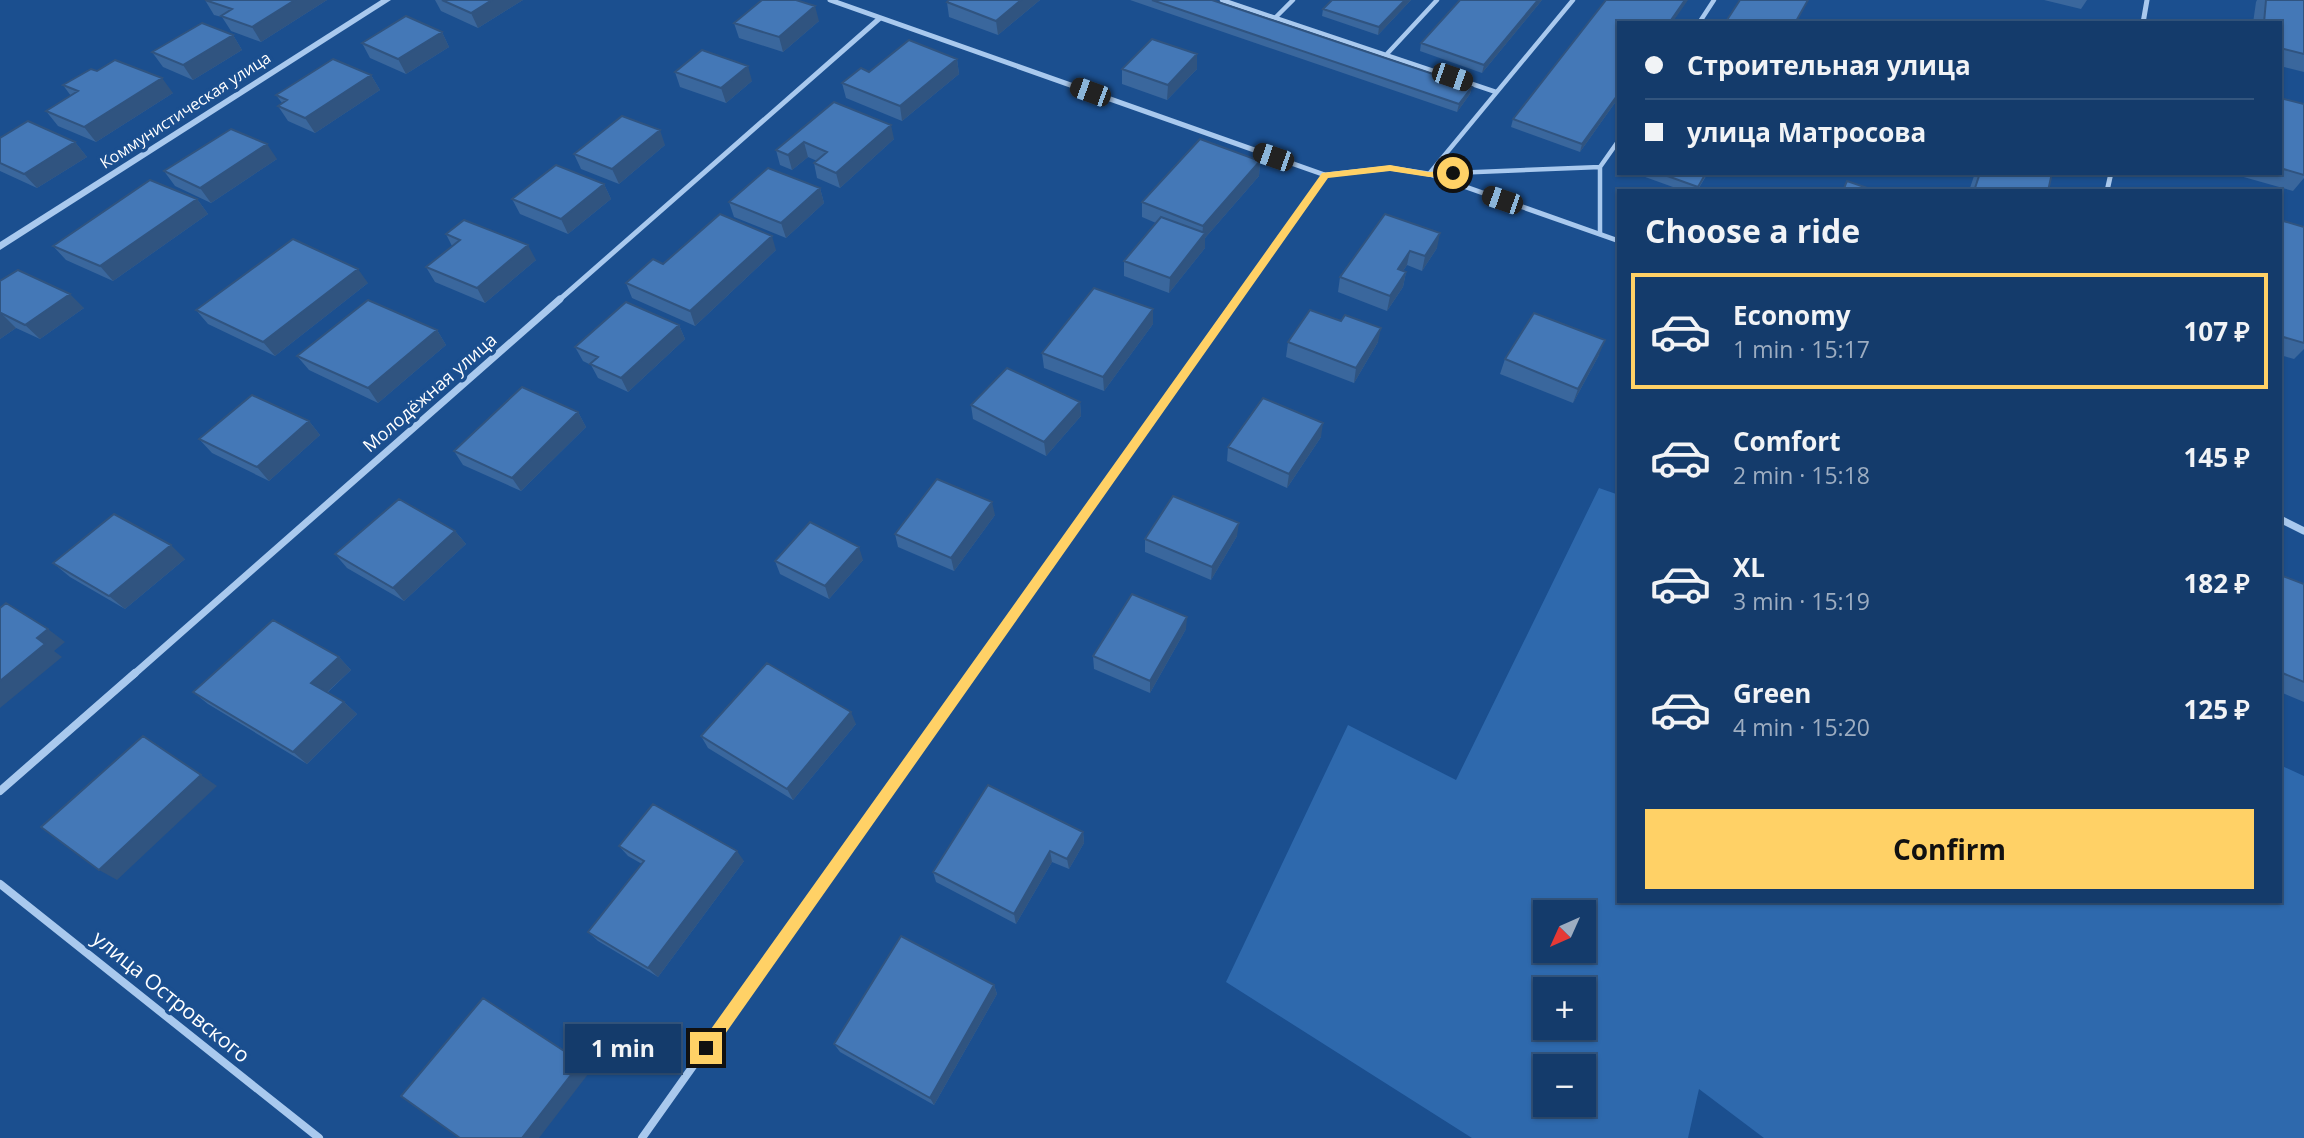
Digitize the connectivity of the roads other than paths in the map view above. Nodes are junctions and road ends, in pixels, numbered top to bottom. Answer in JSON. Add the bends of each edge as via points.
{"nodes":[{"id":1,"x":387,"y":0,"type":"edge"},
{"id":2,"x":830,"y":0,"type":"edge"},
{"id":3,"x":1222,"y":0,"type":"edge"},
{"id":4,"x":1293,"y":0,"type":"edge"},
{"id":5,"x":1437,"y":0,"type":"edge"},
{"id":6,"x":1573,"y":0,"type":"edge"},
{"id":7,"x":1714,"y":0,"type":"edge"},
{"id":8,"x":2147,"y":0,"type":"edge"},
{"id":9,"x":880,"y":18,"type":"junction"},
{"id":10,"x":1275,"y":18,"type":"junction"},
{"id":11,"x":1700,"y":21,"type":"edge"},
{"id":12,"x":2143,"y":21,"type":"edge"},
{"id":13,"x":1386,"y":55,"type":"junction"},
{"id":14,"x":1496,"y":92,"type":"junction"},
{"id":15,"x":1617,"y":143,"type":"edge"},
{"id":16,"x":1600,"y":167,"type":"junction"},
{"id":17,"x":1429,"y":174,"type":"junction"},
{"id":18,"x":1325,"y":175,"type":"junction"},
{"id":19,"x":1600,"y":234,"type":"junction"},
{"id":20,"x":1617,"y":240,"type":"edge"},
{"id":21,"x":0,"y":247,"type":"edge"},
{"id":22,"x":2282,"y":520,"type":"edge"},
{"id":23,"x":2304,"y":531,"type":"edge"},
{"id":24,"x":0,"y":791,"type":"edge"},
{"id":25,"x":0,"y":884,"type":"edge"},
{"id":26,"x":319,"y":1138,"type":"edge"},
{"id":27,"x":642,"y":1138,"type":"edge"}],
"edges":[{"from":1,"to":21,"type":"street","name":"Коммунистическая улица"},
{"from":2,"to":9,"type":"street"},
{"from":3,"to":10,"type":"lane"},
{"from":4,"to":10,"type":"lane"},
{"from":5,"to":13,"type":"lane"},
{"from":6,"to":14,"type":"lane"},
{"from":7,"to":11,"type":"lane"},
{"from":8,"to":12,"type":"street"},
{"from":9,"to":18,"type":"street"},
{"from":9,"to":24,"type":"street","name":"Молодёжная улица"},
{"from":10,"to":13,"type":"lane"},
{"from":13,"to":14,"type":"lane"},
{"from":14,"to":17,"type":"lane"},
{"from":15,"to":16,"type":"lane"},
{"from":16,"to":17,"type":"lane"},
{"from":16,"to":19,"type":"lane"},
{"from":17,"to":18,"type":"street","via":[[1390,168]]},
{"from":17,"to":19,"type":"street"},
{"from":18,"to":27,"type":"street"},
{"from":19,"to":20,"type":"street"},
{"from":22,"to":23,"type":"street"},
{"from":25,"to":26,"type":"street","name":"улица Островского"}]}
